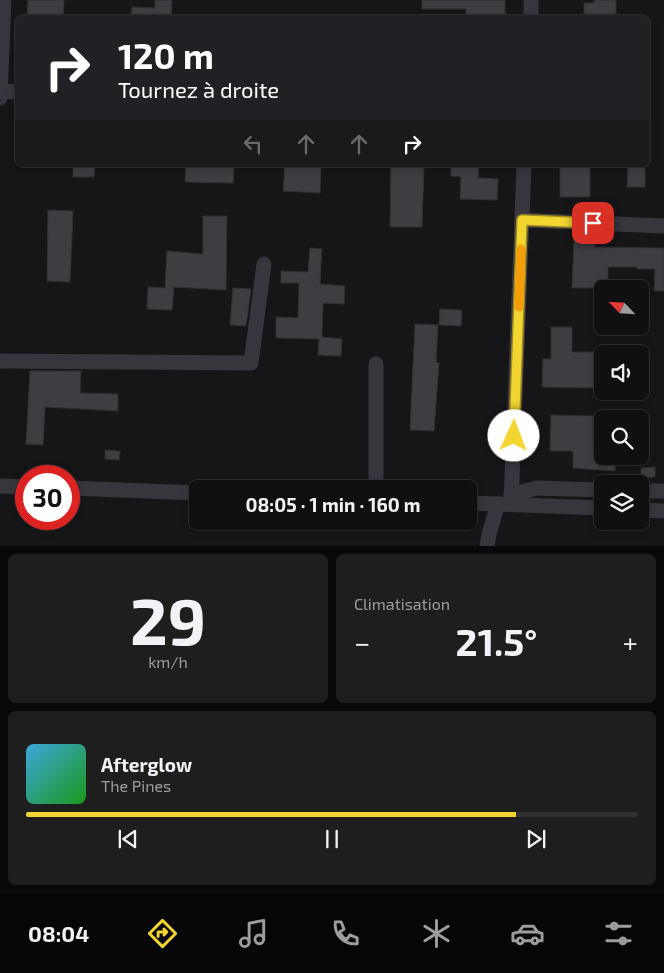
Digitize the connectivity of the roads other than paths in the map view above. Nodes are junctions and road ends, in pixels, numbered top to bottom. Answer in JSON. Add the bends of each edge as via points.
{"nodes":[{"id":1,"x":4,"y":0,"type":"edge"},
{"id":2,"x":531,"y":0,"type":"edge"},
{"id":3,"x":530,"y":15,"type":"edge"},
{"id":4,"x":0,"y":91,"type":"edge"},
{"id":5,"x":15,"y":92,"type":"edge"},
{"id":6,"x":0,"y":98,"type":"edge"},
{"id":7,"x":524,"y":167,"type":"edge"},
{"id":8,"x":522,"y":220,"type":"junction"},
{"id":9,"x":664,"y":226,"type":"edge"},
{"id":10,"x":264,"y":264,"type":"dead end"},
{"id":11,"x":0,"y":361,"type":"edge"},
{"id":12,"x":376,"y":364,"type":"dead end"},
{"id":13,"x":376,"y":480,"type":"edge"},
{"id":14,"x":0,"y":486,"type":"edge"},
{"id":15,"x":15,"y":487,"type":"edge"},
{"id":16,"x":80,"y":488,"type":"edge"},
{"id":17,"x":594,"y":490,"type":"edge"},
{"id":18,"x":649,"y":491,"type":"edge"},
{"id":19,"x":664,"y":491,"type":"edge"},
{"id":20,"x":189,"y":493,"type":"edge"},
{"id":21,"x":507,"y":501,"type":"junction"},
{"id":22,"x":477,"y":503,"type":"edge"},
{"id":23,"x":594,"y":507,"type":"edge"},
{"id":24,"x":649,"y":510,"type":"edge"},
{"id":25,"x":664,"y":511,"type":"edge"},
{"id":26,"x":487,"y":546,"type":"edge"}],
"edges":[{"from":1,"to":4,"type":"street"},
{"from":2,"to":3,"type":"street"},
{"from":4,"to":5,"type":"street"},
{"from":4,"to":6,"type":"street"},
{"from":7,"to":8,"type":"street"},
{"from":8,"to":9,"type":"street"},
{"from":8,"to":21,"type":"street"},
{"from":10,"to":11,"type":"street","via":[[251,363]]},
{"from":12,"to":13,"type":"street"},
{"from":14,"to":15,"type":"street"},
{"from":16,"to":20,"type":"street"},
{"from":17,"to":21,"type":"street","via":[[537,488]]},
{"from":18,"to":19,"type":"street"},
{"from":21,"to":22,"type":"street"},
{"from":21,"to":23,"type":"street"},
{"from":21,"to":26,"type":"street","via":[[488,534]]},
{"from":24,"to":25,"type":"street"}]}
